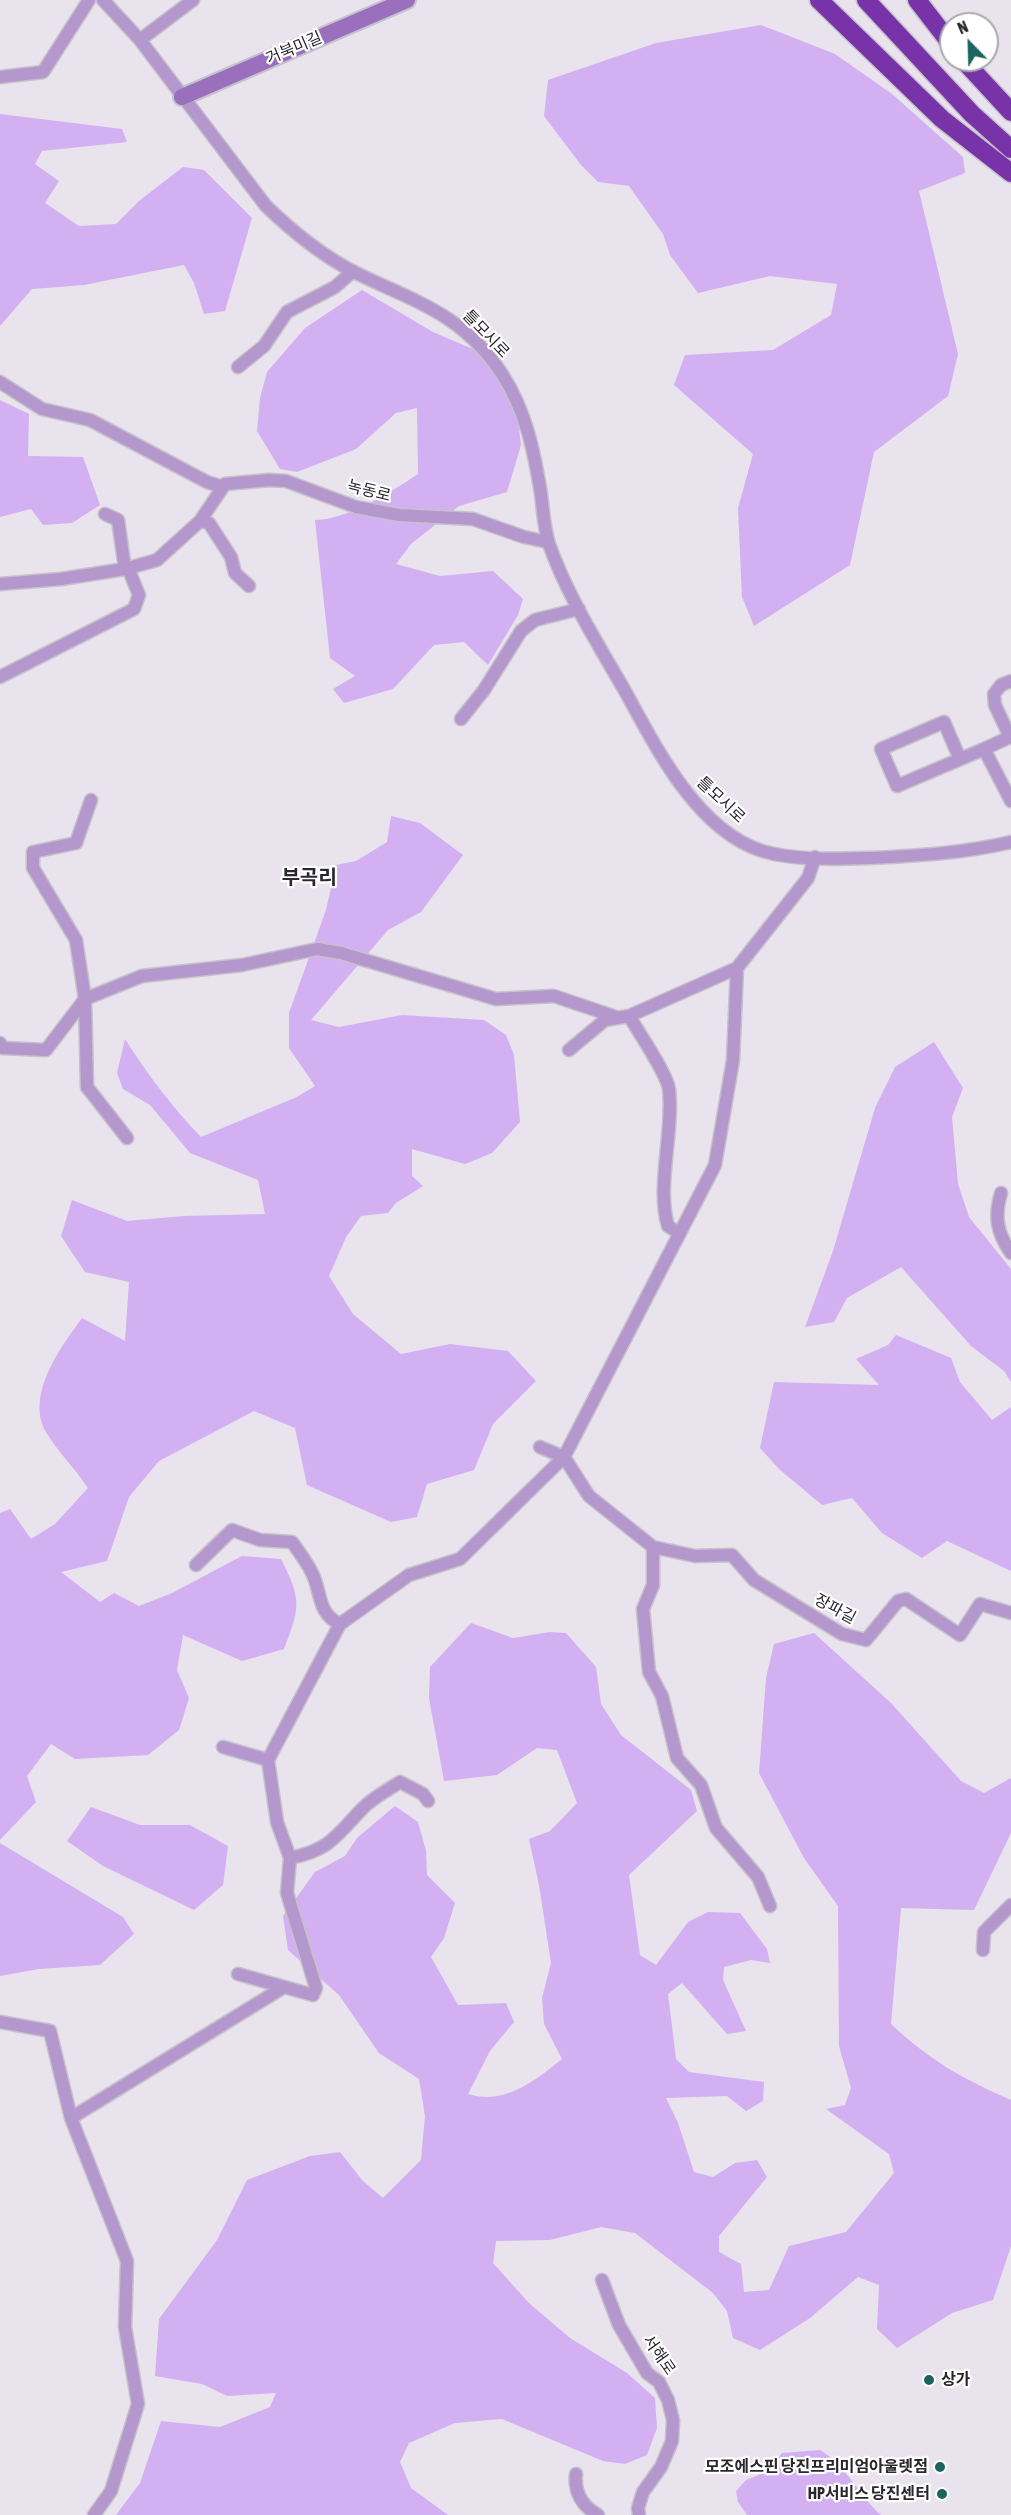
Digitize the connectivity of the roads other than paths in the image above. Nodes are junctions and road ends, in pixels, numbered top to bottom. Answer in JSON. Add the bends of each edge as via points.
{"nodes":[{"id":1,"x":89,"y":0,"type":"edge"},
{"id":2,"x":103,"y":0,"type":"edge"},
{"id":3,"x":193,"y":0,"type":"edge"},
{"id":4,"x":407,"y":0,"type":"edge"},
{"id":5,"x":819,"y":0,"type":"edge"},
{"id":6,"x":866,"y":0,"type":"edge"},
{"id":7,"x":882,"y":0,"type":"edge"},
{"id":8,"x":917,"y":0,"type":"edge"},
{"id":9,"x":939,"y":28,"type":"edge"},
{"id":10,"x":140,"y":40,"type":"junction"},
{"id":11,"x":974,"y":72,"type":"edge"},
{"id":12,"x":0,"y":76,"type":"edge"},
{"id":13,"x":182,"y":97,"type":"junction"},
{"id":14,"x":1011,"y":112,"type":"edge"},
{"id":15,"x":1011,"y":135,"type":"edge"},
{"id":16,"x":1011,"y":149,"type":"edge"},
{"id":17,"x":1011,"y":173,"type":"edge"},
{"id":18,"x":353,"y":271,"type":"junction"},
{"id":19,"x":238,"y":367,"type":"dead end"},
{"id":20,"x":0,"y":382,"type":"edge"},
{"id":21,"x":223,"y":487,"type":"junction"},
{"id":22,"x":105,"y":514,"type":"dead end"},
{"id":23,"x":200,"y":521,"type":"junction"},
{"id":24,"x":548,"y":542,"type":"junction"},
{"id":25,"x":126,"y":568,"type":"junction"},
{"id":26,"x":0,"y":584,"type":"edge"},
{"id":27,"x":249,"y":586,"type":"dead end"},
{"id":28,"x":579,"y":609,"type":"junction"},
{"id":29,"x":0,"y":677,"type":"edge"},
{"id":30,"x":1011,"y":681,"type":"edge"},
{"id":31,"x":461,"y":719,"type":"dead end"},
{"id":32,"x":984,"y":749,"type":"junction"},
{"id":33,"x":960,"y":759,"type":"junction"},
{"id":34,"x":1006,"y":780,"type":"edge"},
{"id":35,"x":91,"y":800,"type":"dead end"},
{"id":36,"x":1011,"y":801,"type":"edge"},
{"id":37,"x":1011,"y":842,"type":"edge"},
{"id":38,"x":815,"y":857,"type":"junction"},
{"id":39,"x":737,"y":968,"type":"junction"},
{"id":40,"x":86,"y":999,"type":"junction"},
{"id":41,"x":629,"y":1016,"type":"junction"},
{"id":42,"x":616,"y":1017,"type":"junction"},
{"id":43,"x":1,"y":1050,"type":"edge"},
{"id":44,"x":569,"y":1050,"type":"dead end"},
{"id":45,"x":127,"y":1138,"type":"dead end"},
{"id":46,"x":1000,"y":1193,"type":"dead end"},
{"id":47,"x":679,"y":1233,"type":"junction"},
{"id":48,"x":1011,"y":1253,"type":"edge"},
{"id":49,"x":540,"y":1447,"type":"dead end"},
{"id":50,"x":564,"y":1456,"type":"junction"},
{"id":51,"x":653,"y":1547,"type":"junction"},
{"id":52,"x":196,"y":1565,"type":"dead end"},
{"id":53,"x":1011,"y":1613,"type":"edge"},
{"id":54,"x":340,"y":1624,"type":"junction"},
{"id":55,"x":223,"y":1747,"type":"dead end"},
{"id":56,"x":268,"y":1760,"type":"junction"},
{"id":57,"x":428,"y":1801,"type":"dead end"},
{"id":58,"x":290,"y":1858,"type":"junction"},
{"id":59,"x":1011,"y":1905,"type":"edge"},
{"id":60,"x":770,"y":1906,"type":"dead end"},
{"id":61,"x":983,"y":1950,"type":"dead end"},
{"id":62,"x":238,"y":1974,"type":"dead end"},
{"id":63,"x":284,"y":1987,"type":"junction"},
{"id":64,"x":0,"y":2022,"type":"edge"},
{"id":65,"x":71,"y":2118,"type":"junction"},
{"id":66,"x":602,"y":2280,"type":"dead end"},
{"id":67,"x":576,"y":2474,"type":"dead end"},
{"id":68,"x":94,"y":2515,"type":"edge"},
{"id":69,"x":597,"y":2515,"type":"edge"},
{"id":70,"x":639,"y":2515,"type":"edge"}],
"edges":[{"from":1,"to":12,"type":"street","via":[[43,72]]},
{"from":2,"to":10,"type":"street","name":"틀모시로"},
{"from":3,"to":10,"type":"street"},
{"from":4,"to":13,"type":"street","name":"거북미길"},
{"from":5,"to":17,"type":"highway","via":[[942,119]]},
{"from":6,"to":16,"type":"highway","via":[[972,114]]},
{"from":7,"to":15,"type":"highway"},
{"from":8,"to":9,"type":"highway"},
{"from":10,"to":13,"type":"street","name":"틀모시로"},
{"from":11,"to":14,"type":"highway"},
{"from":13,"to":18,"type":"street","name":"틀모시로","via":[[266,206],[311,246]]},
{"from":18,"to":19,"type":"street","via":[[335,287],[287,312],[264,346]]},
{"from":18,"to":24,"type":"street","name":"틀모시로","via":[[444,315],[471,338],[502,375],[526,422]]},
{"from":20,"to":21,"type":"street","via":[[42,409],[90,420]]},
{"from":21,"to":23,"type":"street"},
{"from":21,"to":24,"type":"street","name":"녹동로","via":[[286,481],[356,507],[473,519]]},
{"from":22,"to":25,"type":"street","via":[[118,520]]},
{"from":23,"to":25,"type":"street","via":[[157,560]]},
{"from":23,"to":27,"type":"street","via":[[209,523],[231,557],[235,573]]},
{"from":24,"to":28,"type":"street","name":"틀모시로"},
{"from":25,"to":26,"type":"street"},
{"from":25,"to":29,"type":"street","via":[[139,596],[134,609]]},
{"from":28,"to":31,"type":"street","via":[[534,620],[521,631]]},
{"from":28,"to":38,"type":"street","name":"틀모시로","via":[[668,768],[704,810],[754,848],[772,854]]},
{"from":30,"to":32,"type":"street","via":[[1000,685],[994,694],[1010,737]]},
{"from":32,"to":33,"type":"street"},
{"from":32,"to":34,"type":"street"},
{"from":33,"to":33,"type":"street","via":[[897,786],[881,749],[944,722]]},
{"from":34,"to":36,"type":"street"},
{"from":35,"to":40,"type":"street","via":[[76,843],[33,852],[33,868],[76,940]]},
{"from":37,"to":38,"type":"street","name":"틀모시로","via":[[955,852]]},
{"from":38,"to":39,"type":"street","via":[[808,878]]},
{"from":39,"to":41,"type":"street"},
{"from":39,"to":47,"type":"street","via":[[733,1060],[715,1165]]},
{"from":40,"to":42,"type":"street","via":[[142,976],[242,965],[317,949],[496,999],[554,996]]},
{"from":40,"to":43,"type":"street","via":[[46,1050]]},
{"from":40,"to":45,"type":"street","via":[[87,1087]]},
{"from":41,"to":42,"type":"street"},
{"from":41,"to":47,"type":"street","via":[[669,1087],[668,1156],[662,1207],[668,1226]]},
{"from":42,"to":44,"type":"street","via":[[605,1020]]},
{"from":46,"to":48,"type":"street","via":[[995,1213],[1001,1239]]},
{"from":47,"to":50,"type":"street"},
{"from":49,"to":50,"type":"street"},
{"from":50,"to":51,"type":"street","via":[[589,1496]]},
{"from":50,"to":54,"type":"street","via":[[460,1559],[409,1575]]},
{"from":51,"to":53,"type":"street","name":"장파길","via":[[695,1557],[732,1555],[753,1580],[842,1634],[866,1640],[898,1601],[906,1599],[960,1635],[980,1604]]},
{"from":51,"to":60,"type":"street","via":[[653,1585],[643,1609],[649,1672],[662,1696],[677,1758],[701,1785],[716,1828],[758,1877]]},
{"from":52,"to":54,"type":"street","via":[[232,1530],[260,1540],[292,1542],[312,1573],[321,1607]]},
{"from":54,"to":56,"type":"street"},
{"from":55,"to":56,"type":"street"},
{"from":56,"to":58,"type":"street","via":[[277,1822]]},
{"from":57,"to":58,"type":"street","via":[[400,1782],[363,1807],[341,1834],[310,1854]]},
{"from":58,"to":63,"type":"street","via":[[287,1893],[316,1988],[313,1995]]},
{"from":59,"to":61,"type":"street","via":[[984,1932]]},
{"from":62,"to":63,"type":"street"},
{"from":63,"to":65,"type":"street"},
{"from":64,"to":65,"type":"street","via":[[50,2031]]},
{"from":65,"to":68,"type":"street","via":[[128,2261],[125,2327],[138,2404],[111,2491]]},
{"from":66,"to":70,"type":"street","name":"서해로","via":[[619,2325],[647,2373],[659,2382],[673,2420],[672,2440],[661,2467],[643,2492]]},
{"from":67,"to":69,"type":"street","via":[[574,2486],[578,2495]]}]}
